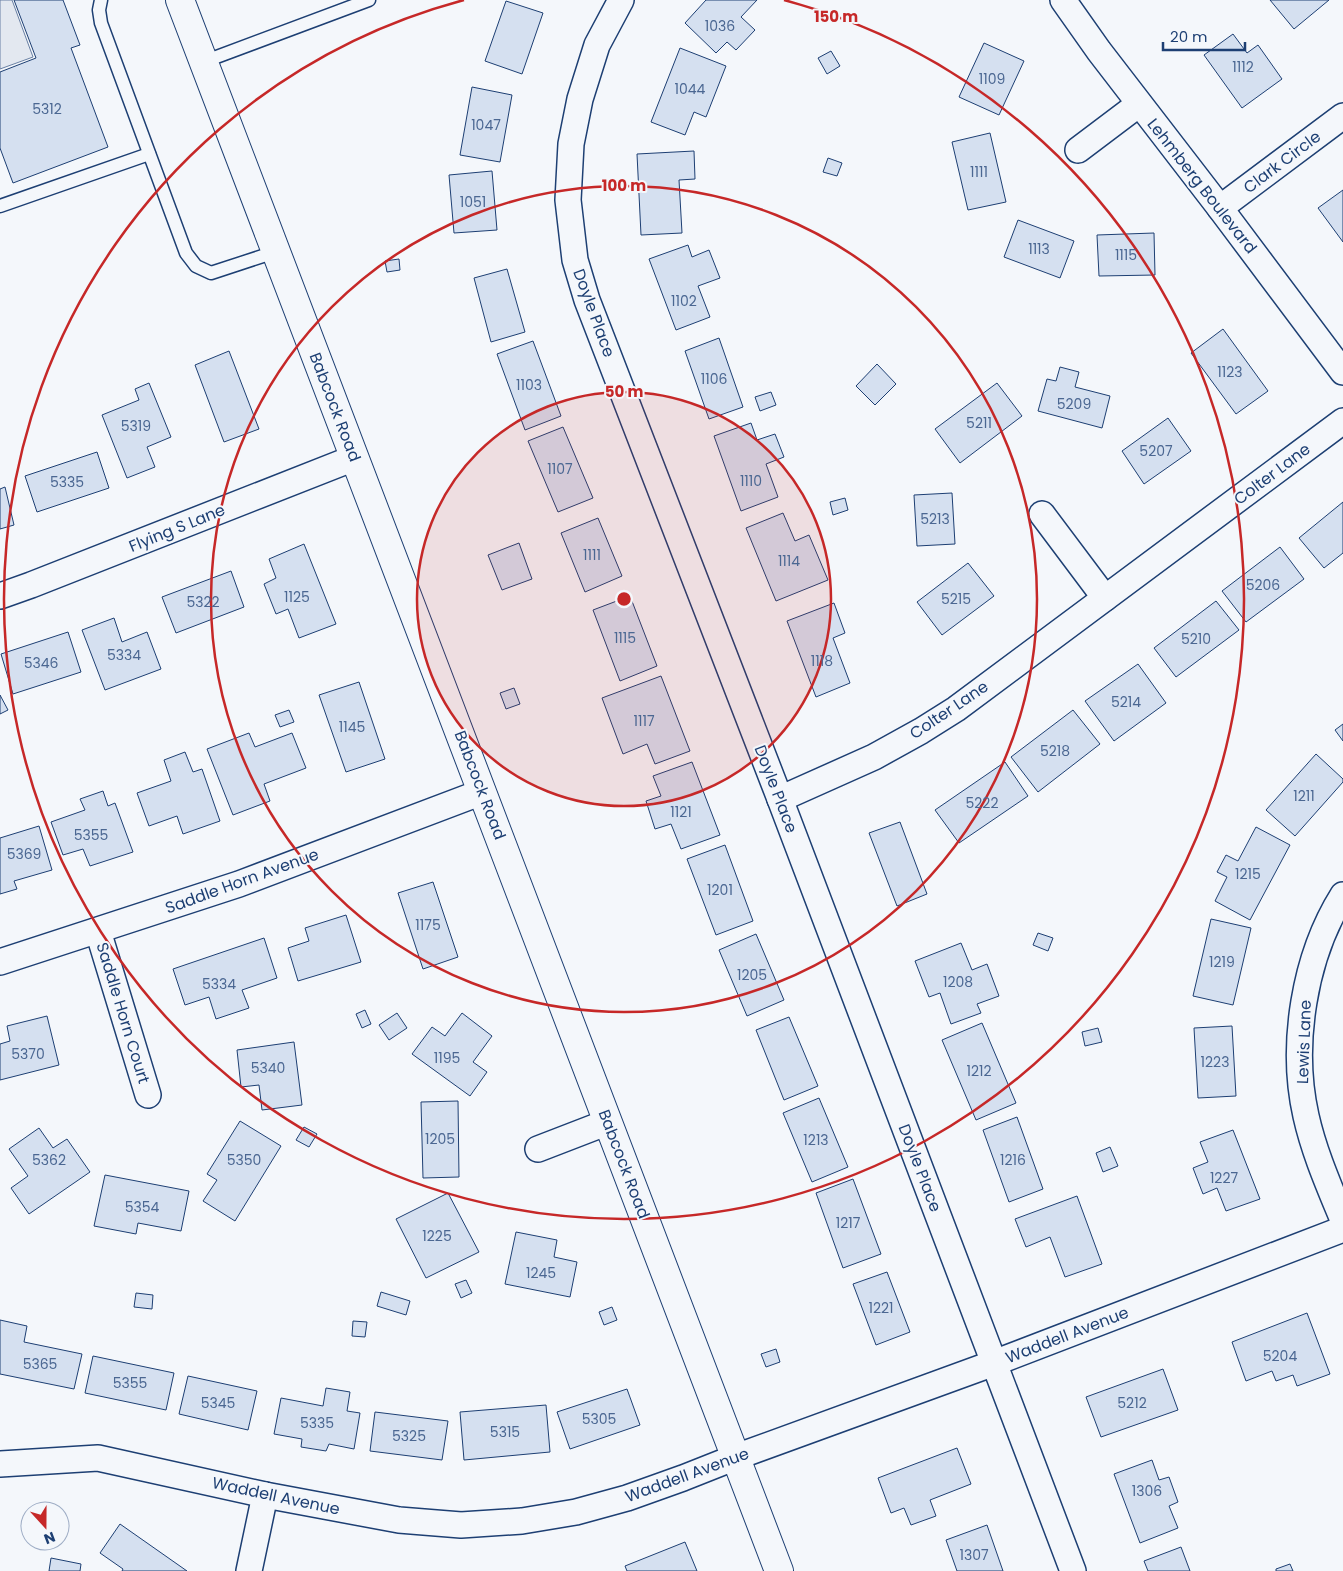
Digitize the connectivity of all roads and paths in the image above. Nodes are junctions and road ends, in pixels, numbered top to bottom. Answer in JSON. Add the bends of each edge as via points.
{"nodes":[{"id":1,"x":101,"y":0,"type":"edge"},
{"id":2,"x":180,"y":0,"type":"edge"},
{"id":3,"x":369,"y":0,"type":"edge"},
{"id":4,"x":621,"y":0,"type":"edge"},
{"id":5,"x":1063,"y":0,"type":"edge"},
{"id":6,"x":203,"y":62,"type":"junction"},
{"id":7,"x":1139,"y":104,"type":"junction"},
{"id":8,"x":1343,"y":116,"type":"edge"},
{"id":9,"x":1078,"y":150,"type":"dead end"},
{"id":10,"x":149,"y":154,"type":"junction"},
{"id":11,"x":0,"y":206,"type":"edge"},
{"id":12,"x":1220,"y":208,"type":"junction"},
{"id":13,"x":276,"y":252,"type":"junction"},
{"id":14,"x":1343,"y":372,"type":"edge"},
{"id":15,"x":1343,"y":421,"type":"edge"},
{"id":16,"x":354,"y":458,"type":"junction"},
{"id":17,"x":1042,"y":514,"type":"dead end"},
{"id":18,"x":0,"y":596,"type":"edge"},
{"id":19,"x":1106,"y":598,"type":"junction"},
{"id":20,"x":482,"y":792,"type":"junction"},
{"id":21,"x":780,"y":799,"type":"junction"},
{"id":22,"x":1343,"y":895,"type":"edge"},
{"id":23,"x":98,"y":931,"type":"junction"},
{"id":24,"x":0,"y":962,"type":"edge"},
{"id":25,"x":148,"y":1095,"type":"dead end"},
{"id":26,"x":608,"y":1122,"type":"junction"},
{"id":27,"x":538,"y":1149,"type":"dead end"},
{"id":28,"x":1343,"y":1220,"type":"edge"},
{"id":29,"x":1343,"y":1229,"type":"edge"},
{"id":30,"x":994,"y":1363,"type":"junction"},
{"id":31,"x":736,"y":1457,"type":"junction"},
{"id":32,"x":0,"y":1464,"type":"edge"},
{"id":33,"x":265,"y":1496,"type":"junction"},
{"id":34,"x":250,"y":1571,"type":"edge"},
{"id":35,"x":779,"y":1571,"type":"edge"},
{"id":36,"x":1073,"y":1571,"type":"edge"}],
"edges":[{"from":1,"to":10,"type":"lane","via":[[101,23]]},
{"from":2,"to":6,"type":"street","name":"Babcock Road"},
{"from":3,"to":6,"type":"lane"},
{"from":4,"to":21,"type":"street","name":"Doyle Place","via":[[597,45],[580,99],[571,144],[568,200],[575,260],[587,300]]},
{"from":5,"to":7,"type":"street","name":"Lehmberg Boulevard"},
{"from":6,"to":13,"type":"street","name":"Babcock Road"},
{"from":7,"to":9,"type":"street"},
{"from":7,"to":12,"type":"street","name":"Lehmberg Boulevard"},
{"from":8,"to":12,"type":"street","name":"Clark Circle"},
{"from":10,"to":11,"type":"lane"},
{"from":10,"to":13,"type":"lane","via":[[186,253],[196,266],[211,273]]},
{"from":12,"to":14,"type":"street","name":"Lehmberg Boulevard"},
{"from":13,"to":16,"type":"street","name":"Babcock Road"},
{"from":15,"to":19,"type":"street","name":"Colter Lane"},
{"from":16,"to":18,"type":"street","name":"Flying S Lane"},
{"from":16,"to":20,"type":"street","name":"Babcock Road"},
{"from":17,"to":19,"type":"street"},
{"from":19,"to":21,"type":"street","name":"Colter Lane","via":[[956,709],[874,757]]},
{"from":20,"to":23,"type":"street","name":"Saddle Horn Avenue","via":[[239,884]]},
{"from":20,"to":26,"type":"street","name":"Babcock Road"},
{"from":21,"to":30,"type":"street","name":"Doyle Place"},
{"from":22,"to":28,"type":"street","name":"Lewis Lane","via":[[1316,952],[1306,988],[1300,1077],[1315,1150]]},
{"from":23,"to":24,"type":"street","name":"Saddle Horn Avenue"},
{"from":23,"to":25,"type":"street","name":"Saddle Horn Court"},
{"from":26,"to":27,"type":"street"},
{"from":26,"to":31,"type":"street","name":"Babcock Road"},
{"from":29,"to":30,"type":"street","name":"Waddell Avenue"},
{"from":30,"to":31,"type":"street","name":"Waddell Avenue"},
{"from":30,"to":36,"type":"street","name":"Doyle Place"},
{"from":31,"to":33,"type":"street","name":"Waddell Avenue","via":[[627,1498],[576,1512],[522,1521],[461,1525],[399,1520]]},
{"from":31,"to":35,"type":"street","name":"Babcock Road"},
{"from":32,"to":33,"type":"street","name":"Waddell Avenue","via":[[98,1458]]},
{"from":33,"to":34,"type":"street"}]}
